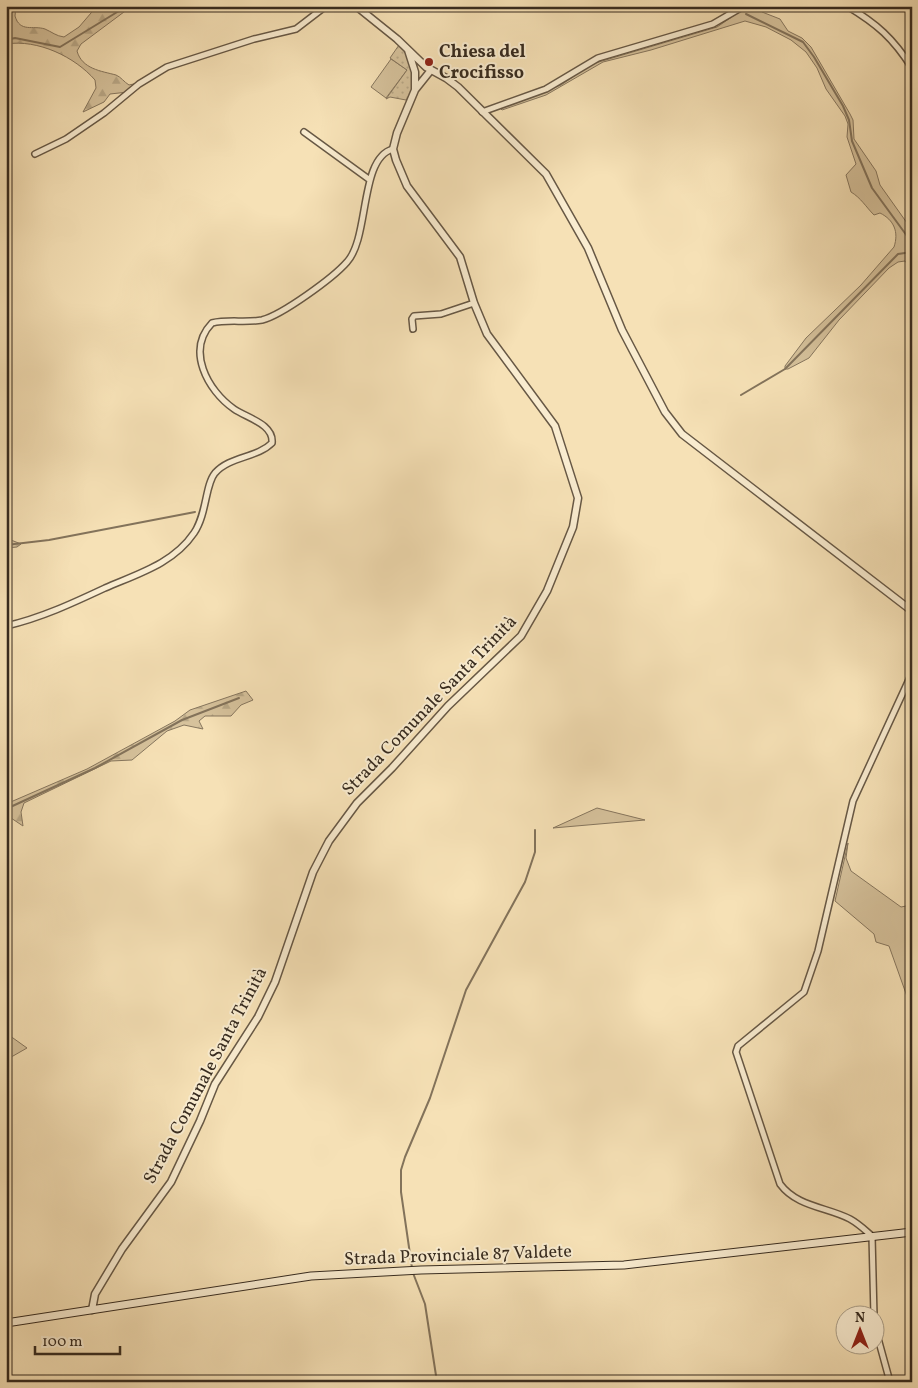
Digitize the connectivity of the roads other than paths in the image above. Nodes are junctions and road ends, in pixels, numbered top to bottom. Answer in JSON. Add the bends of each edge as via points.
{"nodes":[{"id":1,"x":326,"y":6,"type":"edge"},
{"id":2,"x":356,"y":6,"type":"edge"},
{"id":3,"x":744,"y":6,"type":"edge"},
{"id":4,"x":846,"y":6,"type":"edge"},
{"id":5,"x":408,"y":49,"type":"junction"},
{"id":6,"x":422,"y":64,"type":"junction"},
{"id":7,"x":912,"y":68,"type":"edge"},
{"id":8,"x":431,"y":70,"type":"junction"},
{"id":9,"x":415,"y":72,"type":"junction"},
{"id":10,"x":421,"y":80,"type":"junction"},
{"id":11,"x":415,"y":90,"type":"junction"},
{"id":12,"x":482,"y":112,"type":"junction"},
{"id":13,"x":304,"y":132,"type":"dead end"},
{"id":14,"x":393,"y":149,"type":"junction"},
{"id":15,"x":35,"y":154,"type":"dead end"},
{"id":16,"x":370,"y":180,"type":"junction"},
{"id":17,"x":474,"y":303,"type":"junction"},
{"id":18,"x":413,"y":329,"type":"dead end"},
{"id":19,"x":912,"y":612,"type":"edge"},
{"id":20,"x":6,"y":626,"type":"edge"},
{"id":21,"x":912,"y":673,"type":"edge"},
{"id":22,"x":912,"y":1232,"type":"edge"},
{"id":23,"x":872,"y":1236,"type":"junction"},
{"id":24,"x":874,"y":1306,"type":"edge"},
{"id":25,"x":92,"y":1310,"type":"junction"},
{"id":26,"x":6,"y":1323,"type":"edge"},
{"id":27,"x":883,"y":1356,"type":"edge"},
{"id":28,"x":890,"y":1382,"type":"edge"}],
"edges":[{"from":1,"to":15,"type":"street","via":[[296,29],[167,67],[66,139]]},
{"from":2,"to":5,"type":"street"},
{"from":3,"to":12,"type":"street","via":[[713,24],[598,58],[546,89]]},
{"from":4,"to":7,"type":"street","via":[[885,32]]},
{"from":5,"to":6,"type":"street"},
{"from":5,"to":9,"type":"street"},
{"from":6,"to":8,"type":"street"},
{"from":6,"to":9,"type":"street"},
{"from":6,"to":10,"type":"street"},
{"from":8,"to":10,"type":"street"},
{"from":8,"to":12,"type":"street","via":[[458,88]]},
{"from":9,"to":11,"type":"street"},
{"from":10,"to":11,"type":"street"},
{"from":11,"to":14,"type":"street"},
{"from":12,"to":19,"type":"street","via":[[546,174],[588,248],[622,330],[661,404],[682,434]]},
{"from":13,"to":16,"type":"street"},
{"from":14,"to":16,"type":"street","via":[[380,157]]},
{"from":14,"to":17,"type":"street","name":"Strada Comunale Santa Trinità","via":[[407,186],[460,258]]},
{"from":16,"to":20,"type":"street","via":[[358,240],[347,263],[278,314],[251,321],[212,323],[200,345],[199,360],[203,372],[222,398],[265,426],[273,438],[272,443],[215,474],[200,524],[174,554],[147,572],[44,615]]},
{"from":17,"to":18,"type":"street","via":[[441,314],[414,316]]},
{"from":17,"to":25,"type":"street","name":"Strada Comunale Santa Trinità","via":[[487,334],[550,418],[560,441],[578,498],[573,527],[564,551],[548,592],[521,636],[448,706],[357,803],[329,841],[313,872],[274,982],[258,1017],[215,1084],[171,1182],[122,1249],[95,1294]]},
{"from":21,"to":23,"type":"street","via":[[852,800],[818,950],[804,992],[738,1046],[736,1052],[780,1184],[787,1194],[849,1218]]},
{"from":22,"to":23,"type":"main road","name":"Strada Provinciale 87 Valdete"},
{"from":23,"to":24,"type":"street"},
{"from":23,"to":25,"type":"main road","name":"Strada Provinciale 87 Valdete","via":[[624,1265],[311,1276]]},
{"from":25,"to":26,"type":"main road","name":"Strada Provinciale 87 Valdete"},
{"from":27,"to":28,"type":"street"}]}
